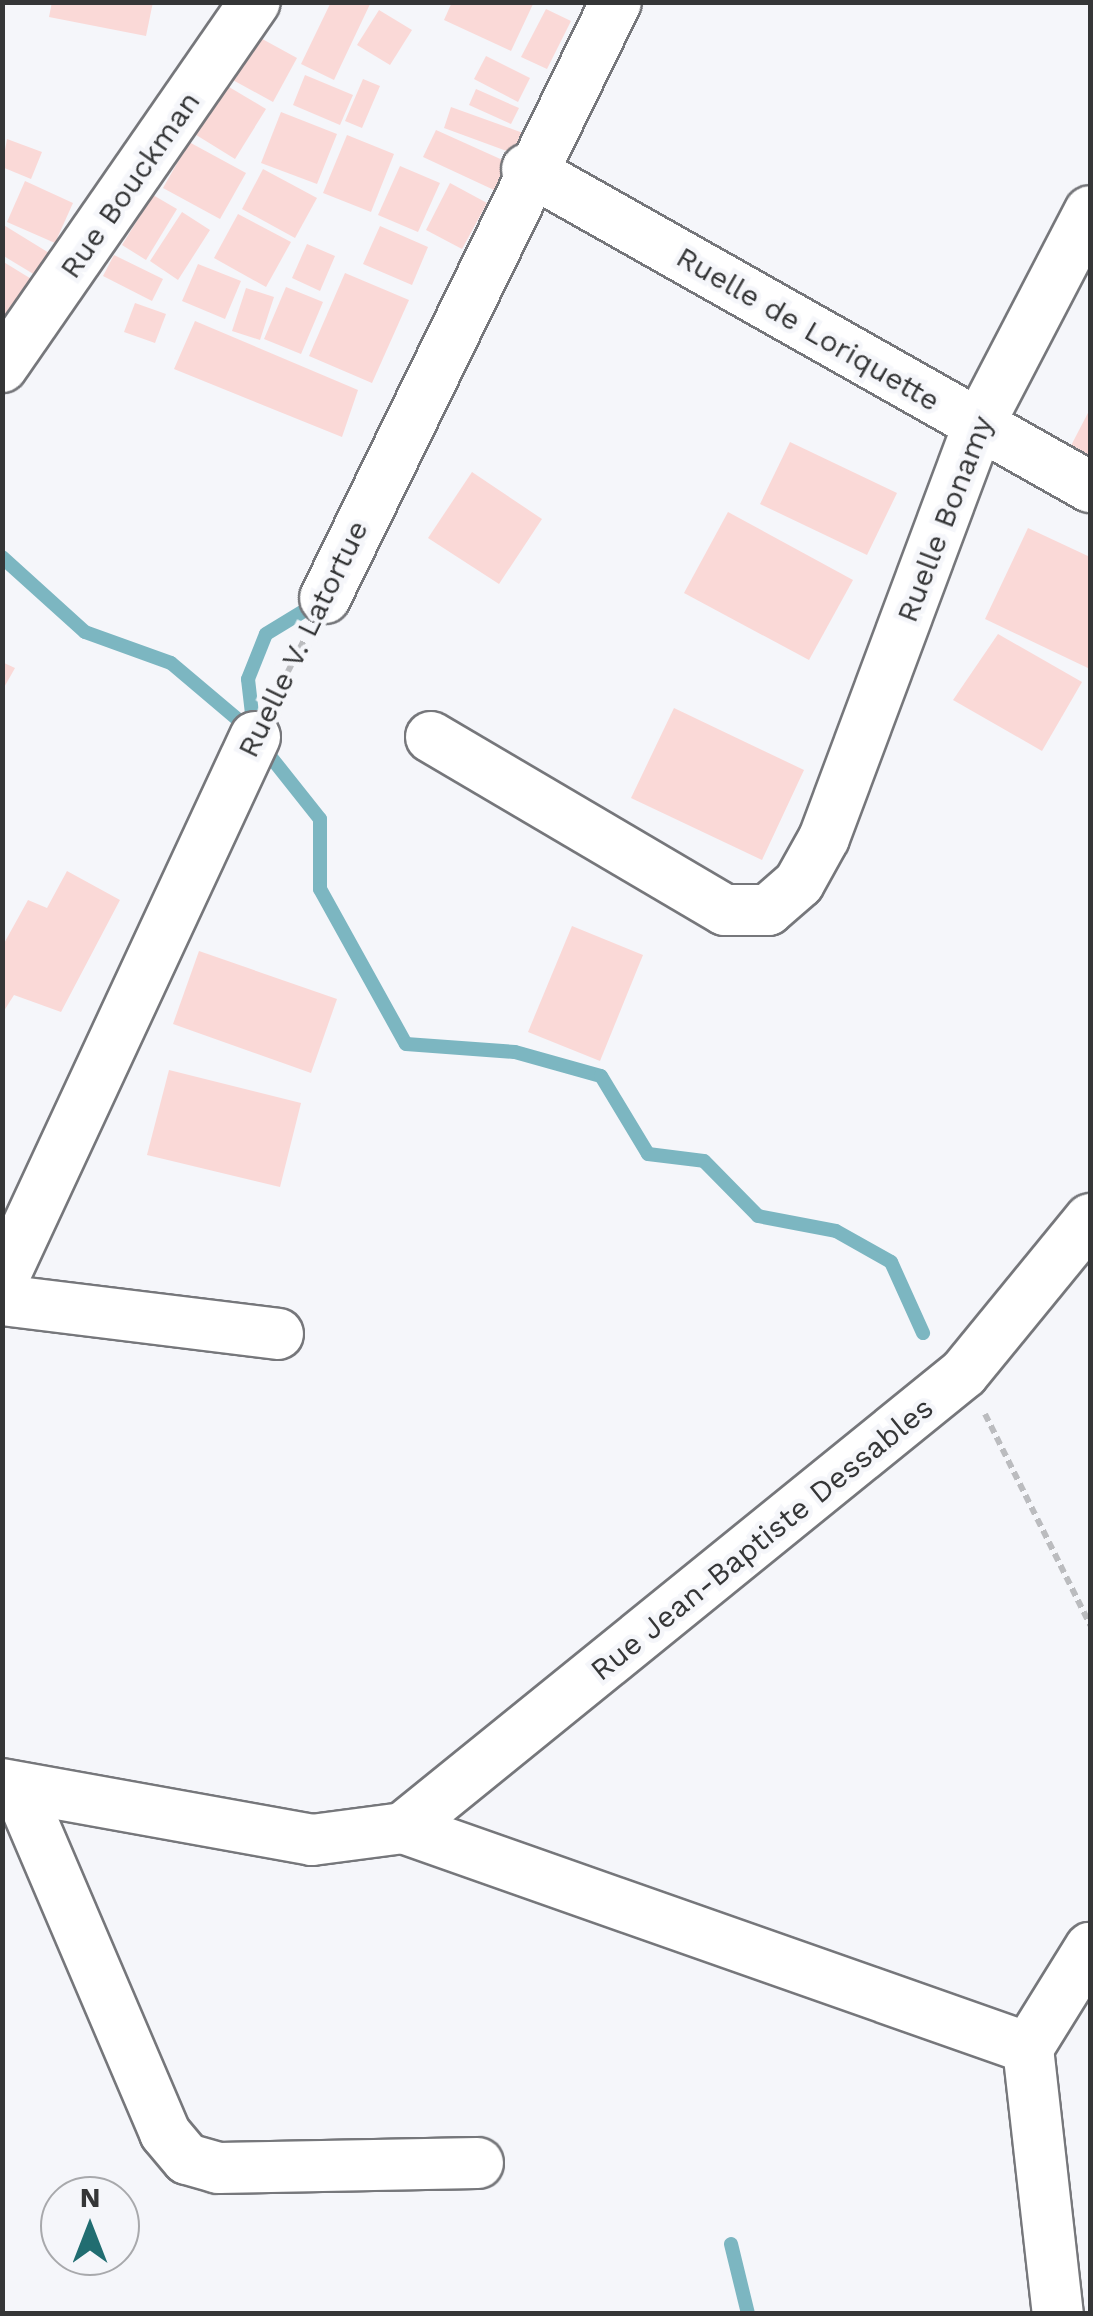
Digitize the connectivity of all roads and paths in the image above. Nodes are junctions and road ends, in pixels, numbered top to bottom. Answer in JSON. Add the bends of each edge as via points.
{"nodes":[{"id":1,"x":255,"y":2,"type":"edge"},
{"id":2,"x":616,"y":2,"type":"edge"},
{"id":3,"x":527,"y":169,"type":"junction"},
{"id":4,"x":1090,"y":211,"type":"edge"},
{"id":5,"x":2,"y":367,"type":"edge"},
{"id":6,"x":978,"y":426,"type":"junction"},
{"id":7,"x":1090,"y":487,"type":"edge"},
{"id":8,"x":325,"y":598,"type":"joint"},
{"id":9,"x":255,"y":737,"type":"joint"},
{"id":10,"x":431,"y":738,"type":"dead end"},
{"id":11,"x":1090,"y":1219,"type":"edge"},
{"id":12,"x":2,"y":1281,"type":"edge"},
{"id":13,"x":2,"y":1300,"type":"edge"},
{"id":14,"x":278,"y":1334,"type":"dead end"},
{"id":15,"x":964,"y":1373,"type":"junction"},
{"id":16,"x":1090,"y":1624,"type":"edge"},
{"id":17,"x":10,"y":1786,"type":"edge"},
{"id":18,"x":403,"y":1828,"type":"junction"},
{"id":19,"x":1090,"y":1948,"type":"edge"},
{"id":20,"x":1028,"y":2048,"type":"junction"},
{"id":21,"x":478,"y":2163,"type":"dead end"},
{"id":22,"x":1058,"y":2314,"type":"edge"}],
"edges":[{"from":1,"to":5,"type":"street","name":"Rue Bouckman"},
{"from":2,"to":3,"type":"street","name":"Ruelle V. Latortue"},
{"from":3,"to":6,"type":"street","name":"Ruelle de Loriquette"},
{"from":3,"to":8,"type":"street","name":"Ruelle V. Latortue"},
{"from":4,"to":6,"type":"street","name":"Ruelle Bonamy"},
{"from":6,"to":7,"type":"street","name":"Ruelle de Loriquette"},
{"from":6,"to":10,"type":"street","name":"Ruelle Bonamy","via":[[824,838],[799,883],[768,910],[725,910]]},
{"from":8,"to":9,"type":"path","name":"Ruelle V. Latortue"},
{"from":9,"to":12,"type":"street","name":"Ruelle V. Latortue"},
{"from":11,"to":15,"type":"street","name":"Rue Jean-Baptiste Dessables"},
{"from":13,"to":14,"type":"street"},
{"from":15,"to":16,"type":"path"},
{"from":15,"to":18,"type":"street","name":"Rue Jean-Baptiste Dessables"},
{"from":17,"to":18,"type":"street","via":[[312,1840]]},
{"from":17,"to":21,"type":"street","via":[[165,2133],[187,2158],[218,2168]]},
{"from":18,"to":20,"type":"street"},
{"from":19,"to":20,"type":"street"},
{"from":20,"to":22,"type":"street"}]}
